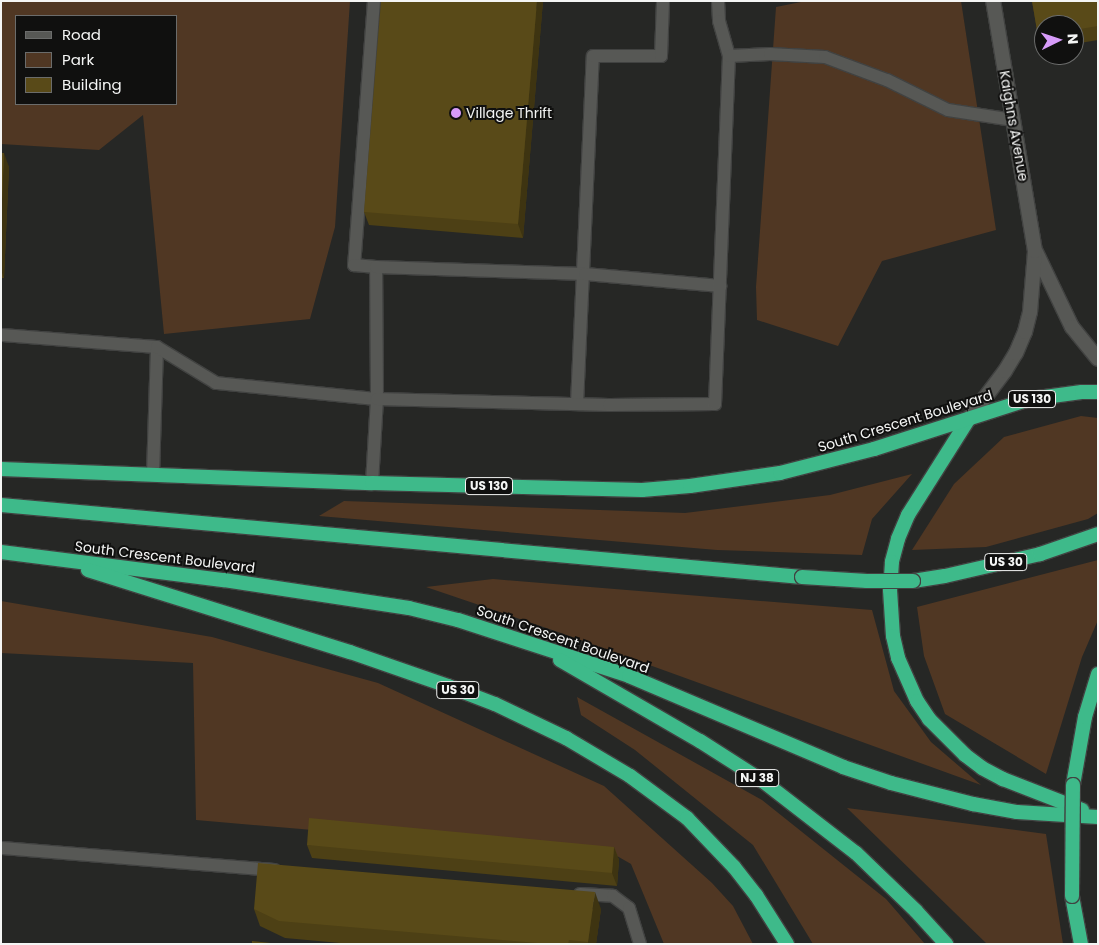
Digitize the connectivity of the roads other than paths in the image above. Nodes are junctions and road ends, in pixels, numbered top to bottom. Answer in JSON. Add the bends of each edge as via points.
{"nodes":[{"id":1,"x":374,"y":1,"type":"edge"},
{"id":2,"x":662,"y":1,"type":"edge"},
{"id":3,"x":718,"y":1,"type":"edge"},
{"id":4,"x":993,"y":1,"type":"edge"},
{"id":5,"x":729,"y":56,"type":"junction"},
{"id":6,"x":1013,"y":120,"type":"junction"},
{"id":7,"x":1036,"y":251,"type":"junction"},
{"id":8,"x":376,"y":267,"type":"junction"},
{"id":9,"x":584,"y":274,"type":"junction"},
{"id":10,"x":720,"y":286,"type":"junction"},
{"id":11,"x":1,"y":335,"type":"edge"},
{"id":12,"x":157,"y":347,"type":"junction"},
{"id":13,"x":1098,"y":359,"type":"edge"},
{"id":14,"x":1098,"y":392,"type":"edge"},
{"id":15,"x":377,"y":399,"type":"junction"},
{"id":16,"x":577,"y":404,"type":"junction"},
{"id":17,"x":968,"y":420,"type":"junction"},
{"id":18,"x":1,"y":469,"type":"edge"},
{"id":19,"x":153,"y":475,"type":"junction"},
{"id":20,"x":372,"y":483,"type":"junction"},
{"id":21,"x":1,"y":505,"type":"edge"},
{"id":22,"x":1098,"y":534,"type":"edge"},
{"id":23,"x":1,"y":552,"type":"edge"},
{"id":24,"x":53,"y":560,"type":"junction"},
{"id":25,"x":540,"y":648,"type":"junction"},
{"id":26,"x":1098,"y":674,"type":"edge"},
{"id":27,"x":1098,"y":816,"type":"edge"},
{"id":28,"x":1,"y":848,"type":"edge"},
{"id":29,"x":284,"y":870,"type":"edge"},
{"id":30,"x":563,"y":892,"type":"edge"},
{"id":31,"x":640,"y":944,"type":"edge"},
{"id":32,"x":787,"y":944,"type":"edge"},
{"id":33,"x":946,"y":944,"type":"edge"},
{"id":34,"x":1081,"y":944,"type":"edge"}],
"edges":[{"from":1,"to":8,"type":"lane","via":[[354,265]]},
{"from":2,"to":9,"type":"lane","via":[[661,56],[593,56]]},
{"from":3,"to":5,"type":"lane","via":[[719,22]]},
{"from":4,"to":6,"type":"main road","name":"Kaighns Avenue"},
{"from":5,"to":6,"type":"lane","via":[[825,57],[887,80],[948,110]]},
{"from":5,"to":10,"type":"lane"},
{"from":6,"to":7,"type":"main road","name":"Kaighns Avenue"},
{"from":7,"to":13,"type":"main road","name":"Kaighns Avenue","via":[[1072,327]]},
{"from":7,"to":17,"type":"main road","name":"Kaighns Avenue","via":[[1025,332],[1005,371]]},
{"from":8,"to":9,"type":"lane"},
{"from":8,"to":15,"type":"lane"},
{"from":9,"to":10,"type":"lane"},
{"from":9,"to":16,"type":"lane"},
{"from":10,"to":16,"type":"lane","via":[[715,404]]},
{"from":11,"to":12,"type":"lane"},
{"from":12,"to":15,"type":"lane","via":[[216,384]]},
{"from":12,"to":19,"type":"lane"},
{"from":14,"to":17,"type":"highway","name":"South Crescent Boulevard","number":"US 130","via":[[1030,400]]},
{"from":15,"to":16,"type":"lane"},
{"from":15,"to":20,"type":"lane"},
{"from":17,"to":20,"type":"highway","name":"South Crescent Boulevard","number":"US 130","via":[[816,465],[690,486],[642,490]]},
{"from":17,"to":27,"type":"highway","via":[[908,515],[898,539],[890,590],[898,658],[929,720],[965,755],[1003,779]]},
{"from":18,"to":19,"type":"highway","name":"South Crescent Boulevard","number":"US 130"},
{"from":19,"to":20,"type":"highway","name":"South Crescent Boulevard","number":"US 130"},
{"from":21,"to":22,"type":"highway","number":"US 30","bridge":true,"via":[[867,581],[913,581],[945,576],[1040,554]]},
{"from":23,"to":24,"type":"highway","name":"South Crescent Boulevard","number":"US 30"},
{"from":24,"to":25,"type":"highway","name":"South Crescent Boulevard","via":[[224,580],[408,608],[458,620]]},
{"from":24,"to":32,"type":"highway","number":"US 30","via":[[350,652],[495,704],[566,738],[630,776],[712,841],[767,910]]},
{"from":25,"to":27,"type":"highway","name":"South Crescent Boulevard","via":[[629,676],[843,767],[890,783],[1017,812]]},
{"from":25,"to":33,"type":"highway","number":"NJ 38","via":[[764,782],[856,854]]},
{"from":26,"to":34,"type":"highway","bridge":true,"via":[[1073,785],[1072,896]]},
{"from":28,"to":29,"type":"lane"},
{"from":30,"to":31,"type":"lane","via":[[613,896],[629,908]]}]}
